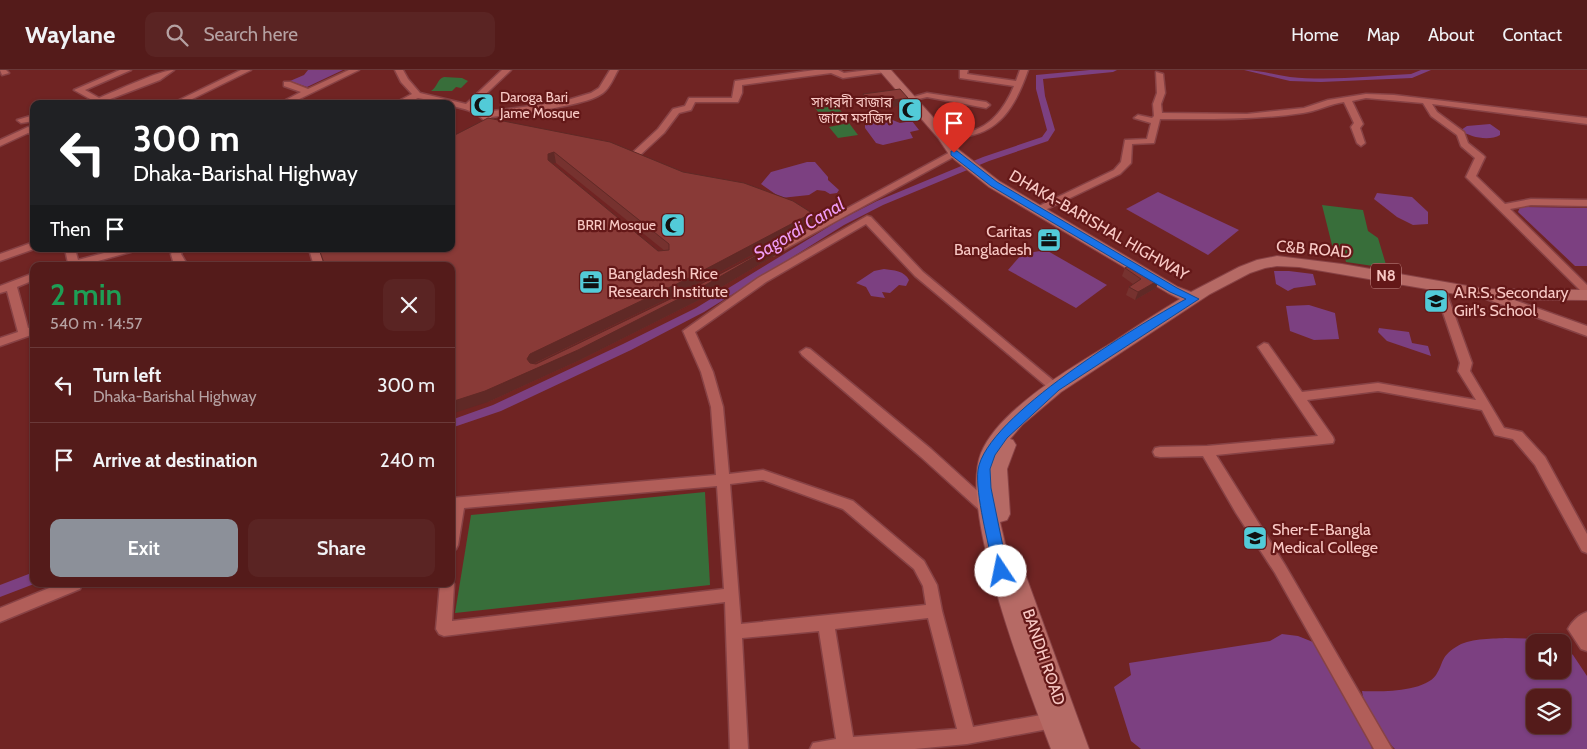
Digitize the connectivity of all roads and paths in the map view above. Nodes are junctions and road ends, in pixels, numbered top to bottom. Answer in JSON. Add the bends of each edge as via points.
{"nodes":[{"id":1,"x":127,"y":70,"type":"edge"},
{"id":2,"x":170,"y":70,"type":"edge"},
{"id":3,"x":247,"y":70,"type":"edge"},
{"id":4,"x":355,"y":70,"type":"edge"},
{"id":5,"x":400,"y":70,"type":"edge"},
{"id":6,"x":507,"y":70,"type":"edge"},
{"id":7,"x":614,"y":70,"type":"edge"},
{"id":8,"x":886,"y":70,"type":"edge"},
{"id":9,"x":964,"y":70,"type":"edge"},
{"id":10,"x":1024,"y":70,"type":"edge"},
{"id":11,"x":1159,"y":74,"type":"dead end"},
{"id":12,"x":287,"y":84,"type":"dead end"},
{"id":13,"x":1019,"y":84,"type":"junction"},
{"id":14,"x":309,"y":92,"type":"junction"},
{"id":15,"x":416,"y":95,"type":"junction"},
{"id":16,"x":910,"y":99,"type":"junction"},
{"id":17,"x":1347,"y":99,"type":"junction"},
{"id":18,"x":93,"y":100,"type":"edge"},
{"id":19,"x":104,"y":100,"type":"edge"},
{"id":20,"x":183,"y":100,"type":"edge"},
{"id":21,"x":291,"y":100,"type":"edge"},
{"id":22,"x":405,"y":100,"type":"edge"},
{"id":23,"x":435,"y":100,"type":"edge"},
{"id":24,"x":1427,"y":102,"type":"junction"},
{"id":25,"x":455,"y":104,"type":"edge"},
{"id":26,"x":986,"y":105,"type":"dead end"},
{"id":27,"x":468,"y":107,"type":"junction"},
{"id":28,"x":1138,"y":118,"type":"dead end"},
{"id":29,"x":30,"y":119,"type":"edge"},
{"id":30,"x":1156,"y":119,"type":"junction"},
{"id":31,"x":21,"y":120,"type":"dead end"},
{"id":32,"x":1587,"y":121,"type":"edge"},
{"id":33,"x":30,"y":131,"type":"edge"},
{"id":34,"x":943,"y":136,"type":"junction"},
{"id":35,"x":0,"y":143,"type":"edge"},
{"id":36,"x":1361,"y":143,"type":"dead end"},
{"id":37,"x":635,"y":155,"type":"edge"},
{"id":38,"x":967,"y":164,"type":"junction"},
{"id":39,"x":990,"y":179,"type":"junction"},
{"id":40,"x":1587,"y":203,"type":"edge"},
{"id":41,"x":1503,"y":207,"type":"junction"},
{"id":42,"x":1042,"y":208,"type":"junction"},
{"id":43,"x":811,"y":216,"type":"edge"},
{"id":44,"x":823,"y":223,"type":"junction"},
{"id":45,"x":30,"y":247,"type":"edge"},
{"id":46,"x":120,"y":252,"type":"edge"},
{"id":47,"x":763,"y":257,"type":"edge"},
{"id":48,"x":0,"y":258,"type":"edge"},
{"id":49,"x":85,"y":262,"type":"edge"},
{"id":50,"x":30,"y":278,"type":"edge"},
{"id":51,"x":1439,"y":286,"type":"junction"},
{"id":52,"x":6,"y":288,"type":"edge"},
{"id":53,"x":1587,"y":291,"type":"edge"},
{"id":54,"x":1486,"y":294,"type":"junction"},
{"id":55,"x":1587,"y":295,"type":"edge"},
{"id":56,"x":1194,"y":299,"type":"junction"},
{"id":57,"x":1587,"y":331,"type":"edge"},
{"id":58,"x":29,"y":332,"type":"edge"},
{"id":59,"x":0,"y":342,"type":"edge"},
{"id":60,"x":1264,"y":347,"type":"dead end"},
{"id":61,"x":806,"y":352,"type":"dead end"},
{"id":62,"x":1055,"y":387,"type":"junction"},
{"id":63,"x":1298,"y":396,"type":"junction"},
{"id":64,"x":1486,"y":406,"type":"junction"},
{"id":65,"x":1207,"y":451,"type":"junction"},
{"id":66,"x":1160,"y":452,"type":"dead end"},
{"id":67,"x":724,"y":480,"type":"junction"},
{"id":68,"x":455,"y":504,"type":"edge"},
{"id":69,"x":989,"y":510,"type":"junction"},
{"id":70,"x":1587,"y":547,"type":"edge"},
{"id":71,"x":68,"y":587,"type":"edge"},
{"id":72,"x":447,"y":587,"type":"edge"},
{"id":73,"x":732,"y":595,"type":"junction"},
{"id":74,"x":934,"y":611,"type":"junction"},
{"id":75,"x":0,"y":615,"type":"edge"},
{"id":76,"x":1587,"y":619,"type":"edge"},
{"id":77,"x":826,"y":623,"type":"junction"},
{"id":78,"x":733,"y":632,"type":"junction"},
{"id":79,"x":1587,"y":644,"type":"edge"},
{"id":80,"x":1059,"y":719,"type":"junction"},
{"id":81,"x":967,"y":736,"type":"junction"},
{"id":82,"x":846,"y":746,"type":"junction"},
{"id":83,"x":740,"y":749,"type":"edge"},
{"id":84,"x":819,"y":749,"type":"edge"},
{"id":85,"x":1063,"y":749,"type":"edge"},
{"id":86,"x":1077,"y":749,"type":"edge"},
{"id":87,"x":1383,"y":749,"type":"edge"}],
"edges":[{"from":1,"to":18,"type":"street","via":[[78,90]]},
{"from":2,"to":19,"type":"street"},
{"from":3,"to":20,"type":"street"},
{"from":4,"to":14,"type":"street"},
{"from":5,"to":15,"type":"street"},
{"from":6,"to":27,"type":"street"},
{"from":7,"to":27,"type":"street","via":[[602,90],[562,104],[489,122]]},
{"from":8,"to":16,"type":"highway"},
{"from":8,"to":37,"type":"street","via":[[843,76],[832,70],[738,83],[735,100],[692,100],[688,108],[676,111],[661,131]]},
{"from":9,"to":13,"type":"street","via":[[963,76]]},
{"from":10,"to":13,"type":"street"},
{"from":11,"to":30,"type":"street","via":[[1161,93]]},
{"from":12,"to":14,"type":"street"},
{"from":13,"to":34,"type":"street","via":[[998,119],[984,129]]},
{"from":14,"to":21,"type":"street"},
{"from":15,"to":22,"type":"street"},
{"from":15,"to":23,"type":"street"},
{"from":16,"to":26,"type":"street","via":[[927,95]]},
{"from":16,"to":34,"type":"highway"},
{"from":17,"to":24,"type":"street","via":[[1366,96]]},
{"from":17,"to":30,"type":"street","via":[[1305,110],[1247,117]]},
{"from":17,"to":36,"type":"street","via":[[1358,124],[1356,128]]},
{"from":24,"to":32,"type":"street","via":[[1533,112]]},
{"from":24,"to":41,"type":"street","via":[[1434,114],[1461,134],[1464,144],[1480,157],[1471,177]]},
{"from":25,"to":27,"type":"street"},
{"from":28,"to":30,"type":"street"},
{"from":29,"to":31,"type":"street"},
{"from":30,"to":42,"type":"street","via":[[1151,142],[1128,142],[1126,163],[1117,172]]},
{"from":33,"to":35,"type":"street"},
{"from":34,"to":38,"type":"highway"},
{"from":38,"to":39,"type":"highway"},
{"from":38,"to":44,"type":"street"},
{"from":39,"to":42,"type":"highway","name":"DHAKA-BARISHAL HIGHWAY"},
{"from":39,"to":56,"type":"highway","name":"DHAKA-BARISHAL HIGHWAY","via":[[1165,285]]},
{"from":40,"to":41,"type":"street","via":[[1531,202]]},
{"from":41,"to":53,"type":"street"},
{"from":42,"to":56,"type":"highway","name":"DHAKA-BARISHAL HIGHWAY"},
{"from":43,"to":44,"type":"street"},
{"from":44,"to":47,"type":"street"},
{"from":45,"to":48,"type":"street"},
{"from":46,"to":49,"type":"street"},
{"from":50,"to":52,"type":"street"},
{"from":51,"to":54,"type":"highway","name":"C&B ROAD","number":"N8"},
{"from":51,"to":56,"type":"highway","name":"C&B ROAD","number":"N8","via":[[1277,261],[1245,270]]},
{"from":51,"to":64,"type":"street","via":[[1466,363],[1464,371]]},
{"from":52,"to":58,"type":"street"},
{"from":54,"to":55,"type":"highway","name":"C&B ROAD","number":"N8"},
{"from":54,"to":57,"type":"main road"},
{"from":56,"to":62,"type":"highway","name":"BANDH ROAD"},
{"from":56,"to":80,"type":"highway","name":"BANDH ROAD","via":[[1062,393],[1009,442],[1001,454],[997,481],[1002,531]]},
{"from":58,"to":59,"type":"street"},
{"from":60,"to":63,"type":"street"},
{"from":61,"to":69,"type":"street"},
{"from":62,"to":67,"type":"street","via":[[919,274],[866,219],[762,280],[689,331],[707,372],[717,406]]},
{"from":62,"to":69,"type":"highway","name":"BANDH ROAD","via":[[1002,435],[990,454],[984,469]]},
{"from":63,"to":64,"type":"street","via":[[1378,387]]},
{"from":63,"to":65,"type":"street","via":[[1328,440]]},
{"from":64,"to":70,"type":"street","via":[[1500,432],[1517,435],[1540,461]]},
{"from":65,"to":66,"type":"street"},
{"from":65,"to":87,"type":"street","via":[[1280,569]]},
{"from":67,"to":68,"type":"street"},
{"from":67,"to":73,"type":"street"},
{"from":67,"to":74,"type":"street","via":[[763,475],[848,505],[919,565],[930,585]]},
{"from":69,"to":80,"type":"highway","name":"BANDH ROAD","via":[[1001,571]]},
{"from":71,"to":75,"type":"street"},
{"from":72,"to":73,"type":"street","via":[[444,629]]},
{"from":73,"to":78,"type":"street"},
{"from":74,"to":77,"type":"street"},
{"from":74,"to":81,"type":"street"},
{"from":76,"to":79,"type":"street","via":[[1576,629]]},
{"from":77,"to":78,"type":"street"},
{"from":77,"to":82,"type":"street"},
{"from":78,"to":83,"type":"street"},
{"from":80,"to":81,"type":"street"},
{"from":80,"to":85,"type":"highway","name":"BANDH ROAD"},
{"from":80,"to":86,"type":"highway","name":"BANDH ROAD"},
{"from":81,"to":82,"type":"street"},
{"from":82,"to":84,"type":"street"}]}
